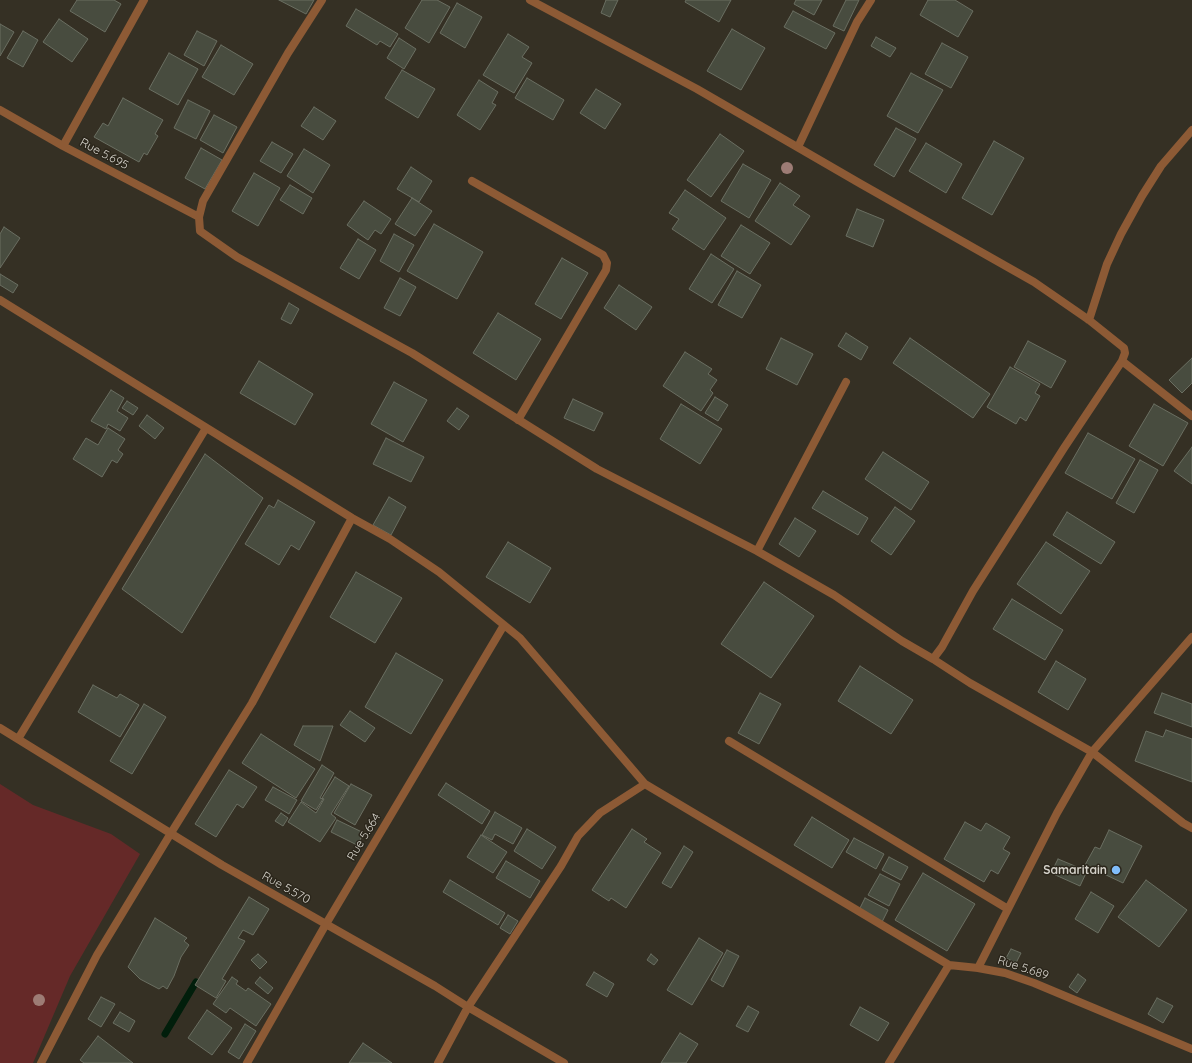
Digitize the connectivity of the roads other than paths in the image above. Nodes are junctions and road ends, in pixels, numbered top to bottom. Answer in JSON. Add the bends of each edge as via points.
{"nodes":[{"id":1,"x":144,"y":0,"type":"edge"},
{"id":2,"x":322,"y":0,"type":"edge"},
{"id":3,"x":530,"y":0,"type":"edge"},
{"id":4,"x":871,"y":0,"type":"edge"},
{"id":5,"x":0,"y":110,"type":"edge"},
{"id":6,"x":1192,"y":130,"type":"edge"},
{"id":7,"x":63,"y":146,"type":"junction"},
{"id":8,"x":798,"y":147,"type":"junction"},
{"id":9,"x":472,"y":181,"type":"dead end"},
{"id":10,"x":199,"y":217,"type":"junction"},
{"id":11,"x":0,"y":300,"type":"edge"},
{"id":12,"x":1089,"y":320,"type":"junction"},
{"id":13,"x":1122,"y":361,"type":"junction"},
{"id":14,"x":846,"y":382,"type":"dead end"},
{"id":15,"x":1192,"y":416,"type":"edge"},
{"id":16,"x":518,"y":420,"type":"junction"},
{"id":17,"x":206,"y":428,"type":"junction"},
{"id":18,"x":352,"y":518,"type":"junction"},
{"id":19,"x":757,"y":551,"type":"junction"},
{"id":20,"x":504,"y":625,"type":"junction"},
{"id":21,"x":1192,"y":637,"type":"edge"},
{"id":22,"x":933,"y":659,"type":"junction"},
{"id":23,"x":0,"y":728,"type":"edge"},
{"id":24,"x":18,"y":739,"type":"junction"},
{"id":25,"x":729,"y":741,"type":"dead end"},
{"id":26,"x":1092,"y":752,"type":"junction"},
{"id":27,"x":645,"y":784,"type":"junction"},
{"id":28,"x":1192,"y":828,"type":"edge"},
{"id":29,"x":171,"y":833,"type":"junction"},
{"id":30,"x":1008,"y":909,"type":"junction"},
{"id":31,"x":326,"y":924,"type":"junction"},
{"id":32,"x":949,"y":965,"type":"junction"},
{"id":33,"x":978,"y":968,"type":"junction"},
{"id":34,"x":468,"y":1007,"type":"junction"},
{"id":35,"x":1192,"y":1049,"type":"edge"},
{"id":36,"x":41,"y":1063,"type":"edge"},
{"id":37,"x":247,"y":1063,"type":"edge"},
{"id":38,"x":438,"y":1063,"type":"edge"},
{"id":39,"x":564,"y":1063,"type":"edge"},
{"id":40,"x":889,"y":1063,"type":"edge"}],
"edges":[{"from":1,"to":7,"type":"street"},
{"from":2,"to":10,"type":"street","via":[[288,53],[203,201]]},
{"from":3,"to":8,"type":"street","via":[[697,89]]},
{"from":4,"to":8,"type":"street","via":[[857,22]]},
{"from":5,"to":7,"type":"street","name":"Rue 5.695"},
{"from":6,"to":12,"type":"street","via":[[1162,166],[1121,234],[1107,264]]},
{"from":7,"to":10,"type":"street","name":"Rue 5.695"},
{"from":8,"to":12,"type":"street","via":[[1034,282]]},
{"from":9,"to":16,"type":"street","via":[[603,255],[608,263]]},
{"from":10,"to":16,"type":"street","via":[[200,231],[237,257],[412,353]]},
{"from":11,"to":17,"type":"street"},
{"from":12,"to":13,"type":"street","via":[[1124,348]]},
{"from":13,"to":15,"type":"street"},
{"from":13,"to":22,"type":"street","via":[[973,591]]},
{"from":14,"to":19,"type":"street"},
{"from":16,"to":19,"type":"street","via":[[597,469]]},
{"from":17,"to":18,"type":"street"},
{"from":17,"to":24,"type":"street"},
{"from":18,"to":20,"type":"street","via":[[390,539],[438,572]]},
{"from":18,"to":29,"type":"street","via":[[252,703]]},
{"from":19,"to":22,"type":"street","via":[[834,595]]},
{"from":20,"to":27,"type":"street","via":[[520,638]]},
{"from":20,"to":31,"type":"street","name":"Rue 5.664"},
{"from":21,"to":26,"type":"street"},
{"from":22,"to":26,"type":"street","via":[[970,683]]},
{"from":23,"to":24,"type":"street","name":"Rue 5.570"},
{"from":24,"to":29,"type":"street","name":"Rue 5.570"},
{"from":25,"to":30,"type":"street"},
{"from":26,"to":28,"type":"street"},
{"from":26,"to":30,"type":"street"},
{"from":27,"to":32,"type":"street"},
{"from":27,"to":34,"type":"street","via":[[600,813],[578,836]]},
{"from":29,"to":31,"type":"street","name":"Rue 5.570"},
{"from":29,"to":36,"type":"street","via":[[97,955]]},
{"from":30,"to":33,"type":"street"},
{"from":31,"to":34,"type":"street","name":"Rue 5.570"},
{"from":31,"to":37,"type":"street","name":"Rue 5.664"},
{"from":32,"to":33,"type":"street","name":"Rue 5.689"},
{"from":32,"to":40,"type":"street"},
{"from":33,"to":35,"type":"street","name":"Rue 5.689","via":[[1005,973],[1034,983]]},
{"from":34,"to":38,"type":"street"},
{"from":34,"to":39,"type":"street","name":"Rue 5.570"}]}
